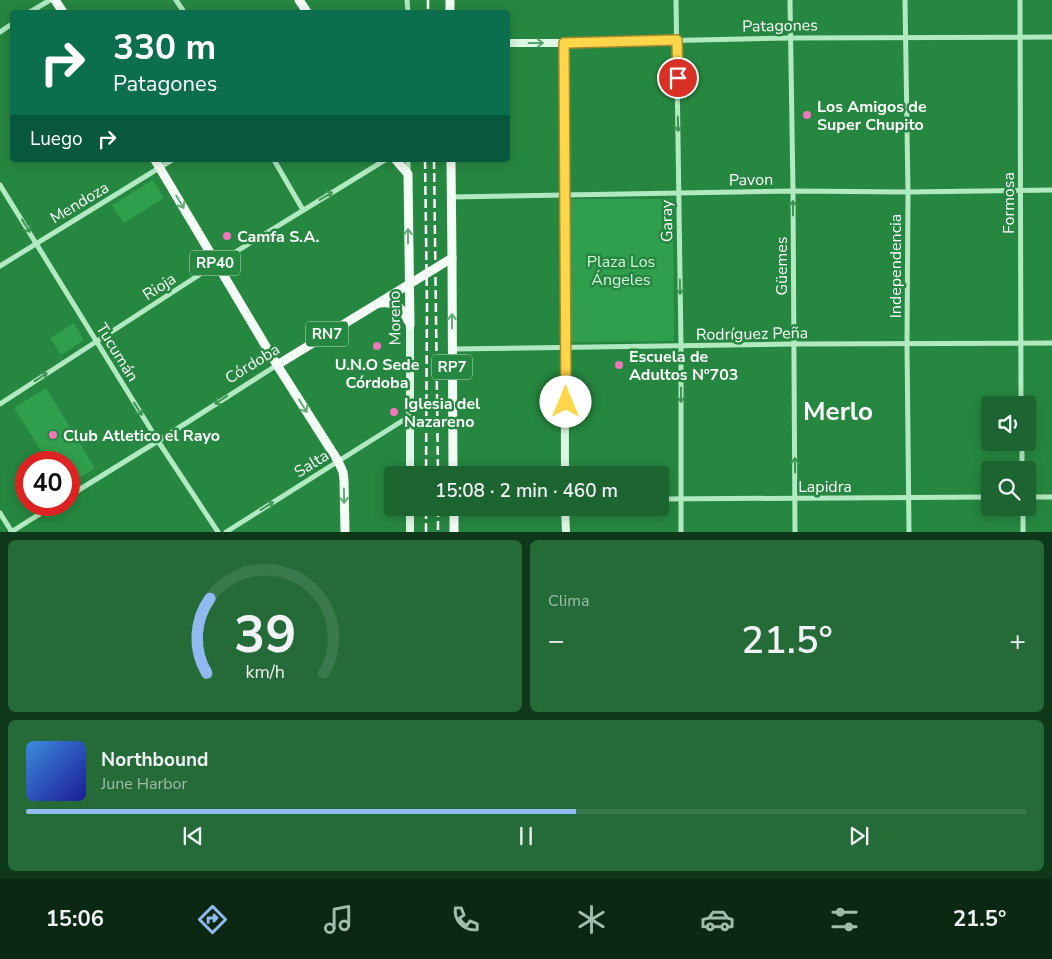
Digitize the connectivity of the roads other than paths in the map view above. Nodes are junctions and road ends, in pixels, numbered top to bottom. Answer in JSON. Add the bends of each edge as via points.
{"nodes":[{"id":1,"x":50,"y":0,"type":"edge"},
{"id":2,"x":676,"y":0,"type":"edge"},
{"id":3,"x":790,"y":0,"type":"edge"},
{"id":4,"x":905,"y":0,"type":"edge"},
{"id":5,"x":1020,"y":0,"type":"edge"},
{"id":6,"x":33,"y":10,"type":"edge"},
{"id":7,"x":1020,"y":37,"type":"junction"},
{"id":8,"x":1052,"y":37,"type":"edge"},
{"id":9,"x":790,"y":38,"type":"junction"},
{"id":10,"x":905,"y":38,"type":"junction"},
{"id":11,"x":677,"y":40,"type":"junction"},
{"id":12,"x":510,"y":43,"type":"edge"},
{"id":13,"x":564,"y":43,"type":"junction"},
{"id":14,"x":275,"y":162,"type":"edge"},
{"id":15,"x":382,"y":162,"type":"edge"},
{"id":16,"x":398,"y":162,"type":"edge"},
{"id":17,"x":408,"y":162,"type":"edge"},
{"id":18,"x":451,"y":162,"type":"edge"},
{"id":19,"x":157,"y":164,"type":"edge"},
{"id":20,"x":408,"y":174,"type":"junction"},
{"id":21,"x":0,"y":185,"type":"edge"},
{"id":22,"x":1020,"y":190,"type":"junction"},
{"id":23,"x":1052,"y":190,"type":"edge"},
{"id":24,"x":793,"y":191,"type":"junction"},
{"id":25,"x":678,"y":192,"type":"junction"},
{"id":26,"x":908,"y":192,"type":"junction"},
{"id":27,"x":564,"y":196,"type":"junction"},
{"id":28,"x":451,"y":197,"type":"junction"},
{"id":29,"x":303,"y":210,"type":"junction"},
{"id":30,"x":36,"y":243,"type":"junction"},
{"id":31,"x":452,"y":258,"type":"junction"},
{"id":32,"x":216,"y":264,"type":"junction"},
{"id":33,"x":0,"y":266,"type":"edge"},
{"id":34,"x":409,"y":284,"type":"junction"},
{"id":35,"x":378,"y":304,"type":"junction"},
{"id":36,"x":410,"y":325,"type":"junction"},
{"id":37,"x":96,"y":341,"type":"junction"},
{"id":38,"x":1020,"y":343,"type":"junction"},
{"id":39,"x":1052,"y":343,"type":"edge"},
{"id":40,"x":794,"y":344,"type":"junction"},
{"id":41,"x":907,"y":344,"type":"junction"},
{"id":42,"x":681,"y":346,"type":"junction"},
{"id":43,"x":566,"y":348,"type":"junction"},
{"id":44,"x":452,"y":349,"type":"junction"},
{"id":45,"x":277,"y":364,"type":"junction"},
{"id":46,"x":1021,"y":396,"type":"edge"},
{"id":47,"x":0,"y":404,"type":"edge"},
{"id":48,"x":410,"y":416,"type":"junction"},
{"id":49,"x":158,"y":440,"type":"junction"},
{"id":50,"x":338,"y":461,"type":"junction"},
{"id":51,"x":410,"y":466,"type":"edge"},
{"id":52,"x":453,"y":466,"type":"edge"},
{"id":53,"x":566,"y":466,"type":"edge"},
{"id":54,"x":80,"y":489,"type":"edge"},
{"id":55,"x":909,"y":497,"type":"junction"},
{"id":56,"x":981,"y":497,"type":"edge"},
{"id":57,"x":1036,"y":497,"type":"edge"},
{"id":58,"x":1052,"y":497,"type":"edge"},
{"id":59,"x":669,"y":498,"type":"edge"},
{"id":60,"x":681,"y":498,"type":"junction"},
{"id":61,"x":795,"y":498,"type":"junction"},
{"id":62,"x":0,"y":513,"type":"edge"},
{"id":63,"x":36,"y":516,"type":"edge"},
{"id":64,"x":410,"y":516,"type":"edge"},
{"id":65,"x":454,"y":516,"type":"edge"},
{"id":66,"x":566,"y":516,"type":"edge"},
{"id":67,"x":1023,"y":516,"type":"edge"},
{"id":68,"x":12,"y":531,"type":"edge"},
{"id":69,"x":218,"y":532,"type":"edge"},
{"id":70,"x":226,"y":532,"type":"edge"},
{"id":71,"x":345,"y":532,"type":"edge"},
{"id":72,"x":410,"y":532,"type":"edge"},
{"id":73,"x":454,"y":532,"type":"edge"},
{"id":74,"x":566,"y":532,"type":"edge"},
{"id":75,"x":681,"y":532,"type":"edge"},
{"id":76,"x":795,"y":532,"type":"edge"},
{"id":77,"x":909,"y":532,"type":"edge"},
{"id":78,"x":1023,"y":532,"type":"edge"}],
"edges":[{"from":1,"to":6,"type":"street"},
{"from":2,"to":11,"type":"street","name":"Garay"},
{"from":3,"to":9,"type":"street","name":"Güemes"},
{"from":4,"to":10,"type":"street","name":"Independencia"},
{"from":5,"to":7,"type":"street","name":"Formosa"},
{"from":7,"to":8,"type":"street","name":"Patagones"},
{"from":7,"to":10,"type":"street","name":"Patagones"},
{"from":7,"to":22,"type":"street","name":"Formosa"},
{"from":9,"to":10,"type":"street","name":"Patagones"},
{"from":9,"to":11,"type":"street","name":"Patagones"},
{"from":9,"to":24,"type":"street","name":"Güemes"},
{"from":10,"to":26,"type":"street","name":"Independencia"},
{"from":11,"to":13,"type":"street","name":"Patagones"},
{"from":11,"to":25,"type":"street","name":"Garay","one_way":true},
{"from":12,"to":13,"type":"street","name":"Patagones","one_way":true},
{"from":13,"to":27,"type":"street"},
{"from":14,"to":29,"type":"street"},
{"from":29,"to":15,"type":"street","name":"Rioja","one_way":true},
{"from":16,"to":20,"type":"main road"},
{"from":17,"to":20,"type":"street","name":"Moreno"},
{"from":18,"to":28,"type":"main road","number":"RP7"},
{"from":19,"to":30,"type":"street","name":"Mendoza"},
{"from":19,"to":32,"type":"main road","number":"RP40","one_way":true},
{"from":34,"to":20,"type":"main road","name":"Moreno","one_way":true},
{"from":21,"to":30,"type":"street","name":"Tucumán","one_way":true},
{"from":22,"to":23,"type":"street","name":"Pavon"},
{"from":22,"to":26,"type":"street","name":"Pavon"},
{"from":22,"to":38,"type":"street","name":"Formosa"},
{"from":24,"to":25,"type":"street","name":"Pavon"},
{"from":24,"to":26,"type":"street","name":"Pavon"},
{"from":40,"to":24,"type":"street","name":"Güemes","one_way":true},
{"from":25,"to":27,"type":"street","name":"Pavon"},
{"from":25,"to":42,"type":"street","name":"Garay","one_way":true},
{"from":26,"to":41,"type":"street","name":"Independencia"},
{"from":27,"to":28,"type":"street","name":"Pavon"},
{"from":27,"to":43,"type":"street"},
{"from":28,"to":31,"type":"main road","number":"RP7"},
{"from":29,"to":32,"type":"street","name":"Rioja"},
{"from":30,"to":33,"type":"street","name":"Mendoza"},
{"from":30,"to":37,"type":"street","name":"Tucumán"},
{"from":31,"to":34,"type":"main road","name":"Córdoba","number":"RN7"},
{"from":44,"to":31,"type":"main road","number":"RP7","one_way":true},
{"from":32,"to":37,"type":"street","name":"Rioja"},
{"from":32,"to":45,"type":"main road","number":"RP40"},
{"from":34,"to":35,"type":"main road","name":"Córdoba","number":"RN7"},
{"from":34,"to":36,"type":"main road","name":"Moreno"},
{"from":35,"to":36,"type":"main road","via":[[388,302],[398,306]]},
{"from":35,"to":45,"type":"main road","name":"Córdoba","number":"RN7"},
{"from":36,"to":48,"type":"street","name":"Moreno"},
{"from":47,"to":37,"type":"street","name":"Rioja","one_way":true},
{"from":37,"to":49,"type":"street","name":"Tucumán","one_way":true},
{"from":38,"to":39,"type":"street","name":"Rodríguez Peña"},
{"from":38,"to":41,"type":"street","name":"Rodríguez Peña"},
{"from":38,"to":46,"type":"street","name":"Formosa"},
{"from":40,"to":41,"type":"street","name":"Rodríguez Peña"},
{"from":40,"to":42,"type":"street","name":"Rodríguez Peña"},
{"from":61,"to":40,"type":"street","name":"Güemes","one_way":true},
{"from":41,"to":55,"type":"street","name":"Independencia"},
{"from":42,"to":43,"type":"street","name":"Rodríguez Peña"},
{"from":42,"to":60,"type":"street","name":"Garay","one_way":true},
{"from":43,"to":44,"type":"street","name":"Rodríguez Peña"},
{"from":43,"to":53,"type":"street"},
{"from":44,"to":52,"type":"main road","number":"RP7"},
{"from":45,"to":49,"type":"street","name":"Córdoba","one_way":true},
{"from":45,"to":50,"type":"main road","one_way":true},
{"from":48,"to":50,"type":"street","name":"Salta"},
{"from":48,"to":51,"type":"street","name":"Moreno"},
{"from":49,"to":54,"type":"street","name":"Córdoba"},
{"from":49,"to":69,"type":"street","name":"Tucumán"},
{"from":70,"to":50,"type":"street","name":"Salta","one_way":true},
{"from":50,"to":71,"type":"main road","one_way":true,"via":[[344,480]]},
{"from":55,"to":56,"type":"street","name":"Lapidra"},
{"from":55,"to":61,"type":"street","name":"Lapidra"},
{"from":55,"to":77,"type":"street","name":"Independencia"},
{"from":57,"to":58,"type":"street"},
{"from":59,"to":60,"type":"street","name":"Lapidra"},
{"from":60,"to":61,"type":"street","name":"Lapidra"},
{"from":60,"to":75,"type":"street","name":"Garay"},
{"from":61,"to":76,"type":"street","name":"Güemes"},
{"from":62,"to":68,"type":"street"},
{"from":63,"to":68,"type":"street"},
{"from":64,"to":72,"type":"street"},
{"from":65,"to":73,"type":"main road"},
{"from":66,"to":74,"type":"street"},
{"from":67,"to":78,"type":"street"}]}
